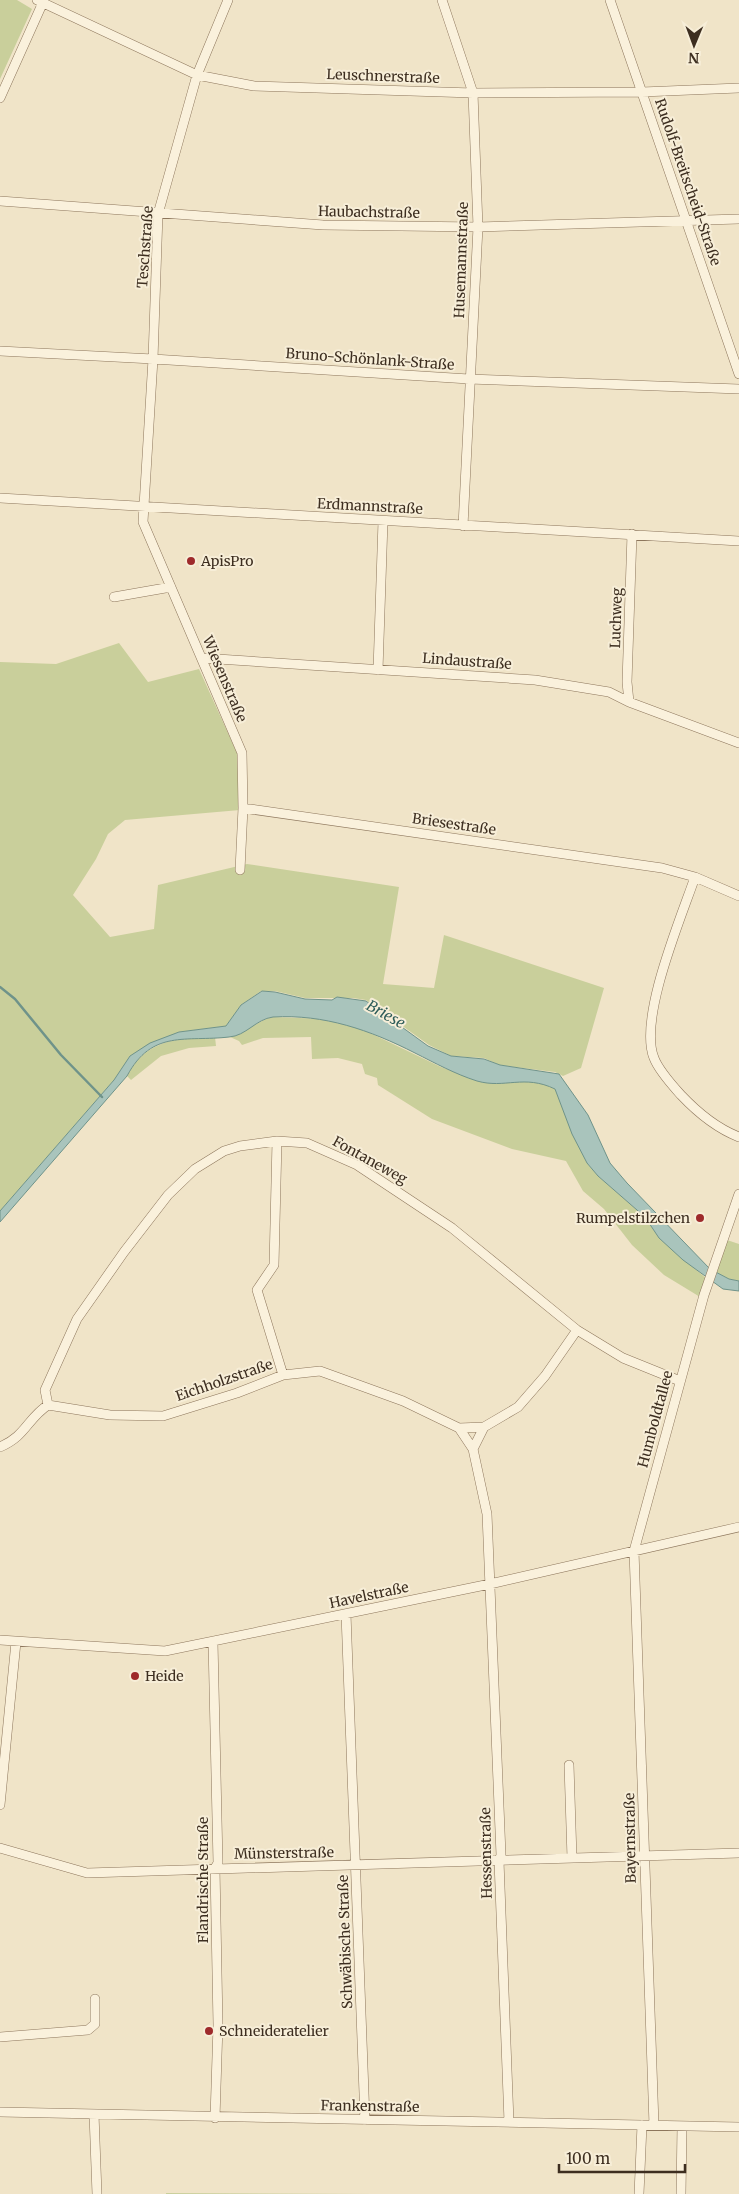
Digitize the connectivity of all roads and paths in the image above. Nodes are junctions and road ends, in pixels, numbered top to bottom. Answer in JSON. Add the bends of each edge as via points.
{"nodes":[{"id":1,"x":228,"y":0,"type":"edge"},
{"id":2,"x":442,"y":0,"type":"edge"},
{"id":3,"x":610,"y":0,"type":"edge"},
{"id":4,"x":41,"y":1,"type":"edge"},
{"id":5,"x":197,"y":75,"type":"junction"},
{"id":6,"x":739,"y":88,"type":"edge"},
{"id":7,"x":642,"y":92,"type":"junction"},
{"id":8,"x":473,"y":93,"type":"junction"},
{"id":9,"x":0,"y":98,"type":"edge"},
{"id":10,"x":0,"y":201,"type":"edge"},
{"id":11,"x":158,"y":214,"type":"junction"},
{"id":12,"x":739,"y":219,"type":"edge"},
{"id":13,"x":688,"y":221,"type":"junction"},
{"id":14,"x":478,"y":227,"type":"junction"},
{"id":15,"x":0,"y":351,"type":"edge"},
{"id":16,"x":153,"y":359,"type":"junction"},
{"id":17,"x":739,"y":374,"type":"edge"},
{"id":18,"x":470,"y":379,"type":"junction"},
{"id":19,"x":739,"y":389,"type":"edge"},
{"id":20,"x":0,"y":498,"type":"edge"},
{"id":21,"x":144,"y":506,"type":"junction"},
{"id":22,"x":384,"y":521,"type":"junction"},
{"id":23,"x":463,"y":526,"type":"junction"},
{"id":24,"x":632,"y":534,"type":"junction"},
{"id":25,"x":739,"y":541,"type":"edge"},
{"id":26,"x":171,"y":587,"type":"junction"},
{"id":27,"x":114,"y":597,"type":"dead end"},
{"id":28,"x":202,"y":658,"type":"junction"},
{"id":29,"x":378,"y":670,"type":"junction"},
{"id":30,"x":629,"y":702,"type":"junction"},
{"id":31,"x":739,"y":743,"type":"edge"},
{"id":32,"x":243,"y":808,"type":"junction"},
{"id":33,"x":240,"y":870,"type":"dead end"},
{"id":34,"x":695,"y":877,"type":"junction"},
{"id":35,"x":739,"y":896,"type":"edge"},
{"id":36,"x":739,"y":1137,"type":"edge"},
{"id":37,"x":277,"y":1141,"type":"junction"},
{"id":38,"x":739,"y":1194,"type":"edge"},
{"id":39,"x":577,"y":1330,"type":"junction"},
{"id":40,"x":283,"y":1375,"type":"junction"},
{"id":41,"x":680,"y":1381,"type":"junction"},
{"id":42,"x":48,"y":1405,"type":"junction"},
{"id":43,"x":484,"y":1427,"type":"junction"},
{"id":44,"x":459,"y":1428,"type":"junction"},
{"id":45,"x":0,"y":1447,"type":"edge"},
{"id":46,"x":473,"y":1449,"type":"junction"},
{"id":47,"x":739,"y":1527,"type":"edge"},
{"id":48,"x":634,"y":1551,"type":"junction"},
{"id":49,"x":490,"y":1584,"type":"junction"},
{"id":50,"x":346,"y":1614,"type":"junction"},
{"id":51,"x":0,"y":1640,"type":"edge"},
{"id":52,"x":16,"y":1642,"type":"junction"},
{"id":53,"x":213,"y":1642,"type":"junction"},
{"id":54,"x":569,"y":1765,"type":"dead end"},
{"id":55,"x":0,"y":1805,"type":"edge"},
{"id":56,"x":0,"y":1848,"type":"edge"},
{"id":57,"x":739,"y":1853,"type":"edge"},
{"id":58,"x":643,"y":1855,"type":"junction"},
{"id":59,"x":572,"y":1858,"type":"junction"},
{"id":60,"x":499,"y":1861,"type":"junction"},
{"id":61,"x":356,"y":1865,"type":"junction"},
{"id":62,"x":215,"y":1868,"type":"junction"},
{"id":63,"x":95,"y":1999,"type":"dead end"},
{"id":64,"x":0,"y":2037,"type":"edge"},
{"id":65,"x":0,"y":2112,"type":"edge"},
{"id":66,"x":94,"y":2114,"type":"junction"},
{"id":67,"x":215,"y":2118,"type":"junction"},
{"id":68,"x":364,"y":2120,"type":"junction"},
{"id":69,"x":509,"y":2122,"type":"junction"},
{"id":70,"x":642,"y":2125,"type":"junction"},
{"id":71,"x":654,"y":2125,"type":"junction"},
{"id":72,"x":682,"y":2126,"type":"junction"},
{"id":73,"x":739,"y":2127,"type":"edge"},
{"id":74,"x":96,"y":2194,"type":"edge"},
{"id":75,"x":639,"y":2194,"type":"edge"},
{"id":76,"x":681,"y":2194,"type":"edge"}],
"edges":[{"from":1,"to":5,"type":"street","name":"Teschstraße"},
{"from":2,"to":8,"type":"street","name":"Husemannstraße"},
{"from":3,"to":7,"type":"street","name":"Rudolf-Breitscheid-Straße"},
{"from":4,"to":5,"type":"street","name":"Leuschnerstraße"},
{"from":4,"to":9,"type":"street"},
{"from":5,"to":8,"type":"street","name":"Leuschnerstraße","via":[[254,86]]},
{"from":5,"to":11,"type":"street","name":"Teschstraße"},
{"from":6,"to":7,"type":"street","name":"Leuschnerstraße"},
{"from":7,"to":8,"type":"street","name":"Leuschnerstraße"},
{"from":7,"to":13,"type":"street","name":"Rudolf-Breitscheid-Straße"},
{"from":8,"to":14,"type":"street","name":"Husemannstraße"},
{"from":10,"to":11,"type":"street","name":"Haubachstraße"},
{"from":11,"to":14,"type":"street","name":"Haubachstraße","via":[[323,225]]},
{"from":11,"to":16,"type":"street","name":"Teschstraße"},
{"from":12,"to":13,"type":"street","name":"Haubachstraße"},
{"from":13,"to":14,"type":"street","name":"Haubachstraße"},
{"from":13,"to":17,"type":"street","name":"Rudolf-Breitscheid-Straße"},
{"from":14,"to":18,"type":"street","name":"Husemannstraße"},
{"from":15,"to":16,"type":"street","name":"Bruno-Schönlank-Straße"},
{"from":16,"to":18,"type":"street","name":"Bruno-Schönlank-Straße"},
{"from":16,"to":21,"type":"street","name":"Teschstraße"},
{"from":18,"to":19,"type":"street","name":"Bruno-Schönlank-Straße"},
{"from":18,"to":23,"type":"street","name":"Husemannstraße"},
{"from":20,"to":21,"type":"street","name":"Erdmannstraße"},
{"from":21,"to":22,"type":"street","name":"Erdmannstraße"},
{"from":21,"to":26,"type":"street","name":"Wiesenstraße","via":[[143,522]]},
{"from":22,"to":23,"type":"street","name":"Erdmannstraße"},
{"from":22,"to":29,"type":"street"},
{"from":23,"to":24,"type":"street","name":"Erdmannstraße"},
{"from":24,"to":25,"type":"street","name":"Erdmannstraße"},
{"from":24,"to":30,"type":"street","name":"Luchweg"},
{"from":26,"to":27,"type":"street"},
{"from":26,"to":28,"type":"street","name":"Wiesenstraße"},
{"from":28,"to":29,"type":"street","name":"Lindaustraße"},
{"from":28,"to":32,"type":"street","name":"Wiesenstraße","via":[[242,753]]},
{"from":29,"to":30,"type":"street","name":"Lindaustraße","via":[[535,680],[609,692]]},
{"from":30,"to":31,"type":"street","name":"Lindaustraße"},
{"from":32,"to":33,"type":"street","name":"Wiesenstraße"},
{"from":32,"to":34,"type":"street","name":"Briesestraße","via":[[662,868]]},
{"from":34,"to":35,"type":"street","name":"Briesestraße"},
{"from":34,"to":36,"type":"street","via":[[654,998],[653,1058],[696,1110],[724,1131]]},
{"from":37,"to":39,"type":"street","name":"Fontaneweg","via":[[307,1143],[340,1156],[421,1205]]},
{"from":37,"to":40,"type":"street","via":[[274,1265],[257,1290]]},
{"from":37,"to":42,"type":"street","name":"Fontaneweg","via":[[224,1151],[195,1169],[172,1190],[77,1319],[45,1390]]},
{"from":38,"to":41,"type":"street","name":"Humboldtallee","via":[[714,1263]]},
{"from":39,"to":41,"type":"street","name":"Fontaneweg","via":[[623,1358]]},
{"from":39,"to":43,"type":"street","name":"Eichholzstraße","via":[[518,1408]]},
{"from":40,"to":42,"type":"street","name":"Eichholzstraße","via":[[163,1416],[110,1415]]},
{"from":40,"to":44,"type":"street","name":"Eichholzstraße","via":[[320,1371],[403,1401]]},
{"from":41,"to":48,"type":"street","name":"Humboldtallee"},
{"from":42,"to":45,"type":"street","via":[[14,1441]]},
{"from":43,"to":44,"type":"street","name":"Eichholzstraße"},
{"from":43,"to":46,"type":"street"},
{"from":44,"to":46,"type":"street"},
{"from":46,"to":49,"type":"street","via":[[487,1514]]},
{"from":47,"to":48,"type":"street","name":"Havelstraße"},
{"from":48,"to":49,"type":"street","name":"Havelstraße"},
{"from":48,"to":58,"type":"street","name":"Bayernstraße","via":[[646,1848]]},
{"from":49,"to":50,"type":"street","name":"Havelstraße"},
{"from":49,"to":60,"type":"street","name":"Hessenstraße"},
{"from":50,"to":53,"type":"street","name":"Havelstraße"},
{"from":50,"to":61,"type":"street","name":"Schwäbische Straße"},
{"from":51,"to":52,"type":"street","name":"Havelstraße"},
{"from":52,"to":53,"type":"street","name":"Havelstraße","via":[[165,1651]]},
{"from":52,"to":55,"type":"street"},
{"from":53,"to":62,"type":"street","name":"Flandrische Straße","via":[[218,1864]]},
{"from":54,"to":59,"type":"street"},
{"from":56,"to":62,"type":"street","name":"Münsterstraße","via":[[86,1873]]},
{"from":57,"to":58,"type":"street","name":"Münsterstraße"},
{"from":58,"to":59,"type":"street","name":"Münsterstraße"},
{"from":58,"to":71,"type":"street","name":"Bayernstraße"},
{"from":59,"to":60,"type":"street","name":"Münsterstraße"},
{"from":60,"to":61,"type":"street","name":"Münsterstraße"},
{"from":60,"to":69,"type":"street","name":"Hessenstraße"},
{"from":61,"to":62,"type":"street","name":"Münsterstraße"},
{"from":61,"to":68,"type":"street","name":"Schwäbische Straße"},
{"from":62,"to":67,"type":"street","name":"Flandrische Straße","via":[[218,2024]]},
{"from":63,"to":64,"type":"street","via":[[95,2024],[88,2030]]},
{"from":65,"to":66,"type":"street","name":"Frankenstraße"},
{"from":66,"to":67,"type":"street","name":"Frankenstraße"},
{"from":66,"to":74,"type":"street"},
{"from":67,"to":68,"type":"street","name":"Frankenstraße"},
{"from":68,"to":69,"type":"street","name":"Frankenstraße"},
{"from":69,"to":70,"type":"street","name":"Frankenstraße"},
{"from":70,"to":71,"type":"street","name":"Frankenstraße"},
{"from":70,"to":75,"type":"street"},
{"from":71,"to":72,"type":"street","name":"Frankenstraße"},
{"from":72,"to":73,"type":"street","name":"Frankenstraße"},
{"from":72,"to":76,"type":"street"}]}
